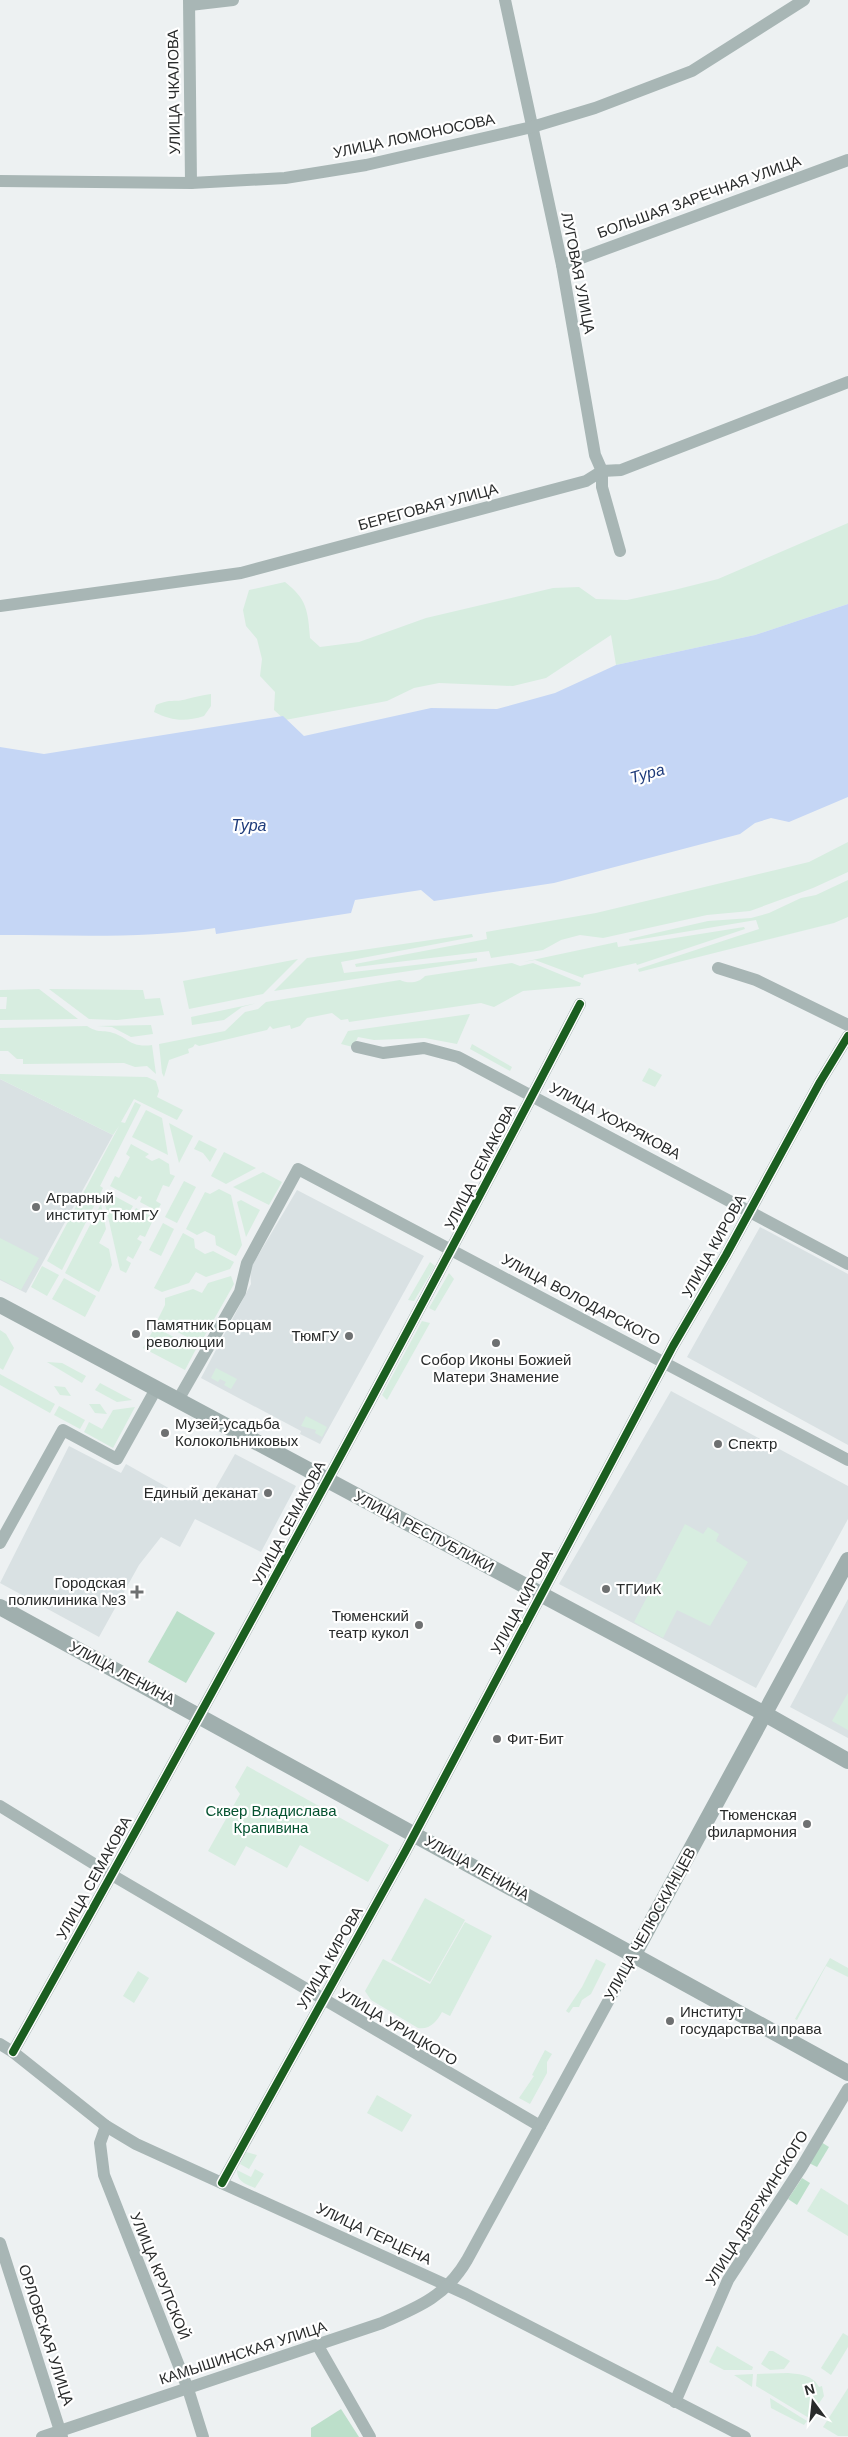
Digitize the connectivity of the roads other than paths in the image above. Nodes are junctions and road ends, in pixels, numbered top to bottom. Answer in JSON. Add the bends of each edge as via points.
{"nodes":[{"id":1,"x":233,"y":0,"type":"edge"},
{"id":2,"x":505,"y":0,"type":"edge"},
{"id":3,"x":804,"y":0,"type":"edge"},
{"id":4,"x":190,"y":2,"type":"edge"},
{"id":5,"x":532,"y":127,"type":"junction"},
{"id":6,"x":848,"y":160,"type":"edge"},
{"id":7,"x":0,"y":181,"type":"edge"},
{"id":8,"x":192,"y":183,"type":"junction"},
{"id":9,"x":562,"y":265,"type":"junction"},
{"id":10,"x":848,"y":382,"type":"edge"},
{"id":11,"x":602,"y":471,"type":"junction"},
{"id":12,"x":620,"y":552,"type":"dead end"},
{"id":13,"x":0,"y":606,"type":"edge"},
{"id":14,"x":718,"y":968,"type":"dead end"},
{"id":15,"x":580,"y":1004,"type":"dead end"},
{"id":16,"x":848,"y":1025,"type":"edge"},
{"id":17,"x":848,"y":1036,"type":"edge"},
{"id":18,"x":357,"y":1047,"type":"dead end"},
{"id":19,"x":532,"y":1096,"type":"junction"},
{"id":20,"x":750,"y":1211,"type":"junction"},
{"id":21,"x":452,"y":1251,"type":"junction"},
{"id":22,"x":848,"y":1264,"type":"edge"},
{"id":23,"x":0,"y":1305,"type":"edge"},
{"id":24,"x":664,"y":1362,"type":"junction"},
{"id":25,"x":156,"y":1390,"type":"junction"},
{"id":26,"x":178,"y":1400,"type":"junction"},
{"id":27,"x":848,"y":1460,"type":"edge"},
{"id":28,"x":327,"y":1480,"type":"junction"},
{"id":29,"x":0,"y":1543,"type":"edge"},
{"id":30,"x":848,"y":1560,"type":"edge"},
{"id":31,"x":542,"y":1595,"type":"junction"},
{"id":32,"x":0,"y":1607,"type":"edge"},
{"id":33,"x":765,"y":1714,"type":"junction"},
{"id":34,"x":200,"y":1715,"type":"junction"},
{"id":35,"x":848,"y":1761,"type":"edge"},
{"id":36,"x":0,"y":1806,"type":"edge"},
{"id":37,"x":414,"y":1834,"type":"junction"},
{"id":38,"x":112,"y":1875,"type":"junction"},
{"id":39,"x":634,"y":1954,"type":"junction"},
{"id":40,"x":324,"y":1999,"type":"junction"},
{"id":41,"x":0,"y":2044,"type":"edge"},
{"id":42,"x":13,"y":2052,"type":"junction"},
{"id":43,"x":848,"y":2073,"type":"edge"},
{"id":44,"x":848,"y":2089,"type":"edge"},
{"id":45,"x":106,"y":2126,"type":"junction"},
{"id":46,"x":540,"y":2126,"type":"junction"},
{"id":47,"x":222,"y":2183,"type":"junction"},
{"id":48,"x":0,"y":2243,"type":"edge"},
{"id":49,"x":449,"y":2286,"type":"junction"},
{"id":50,"x":318,"y":2346,"type":"junction"},
{"id":51,"x":188,"y":2389,"type":"junction"},
{"id":52,"x":675,"y":2402,"type":"junction"},
{"id":53,"x":61,"y":2434,"type":"edge"},
{"id":54,"x":42,"y":2437,"type":"edge"},
{"id":55,"x":203,"y":2437,"type":"edge"},
{"id":56,"x":370,"y":2437,"type":"edge"},
{"id":57,"x":745,"y":2437,"type":"edge"}],
"edges":[{"from":1,"to":4,"type":"street"},
{"from":2,"to":5,"type":"street","name":"ЛУГОВАЯ УЛИЦА"},
{"from":3,"to":5,"type":"street","name":"УЛИЦА ЛОМОНОСОВА","via":[[692,71],[595,108]]},
{"from":4,"to":8,"type":"street","name":"УЛИЦА ЧКАЛОВА"},
{"from":5,"to":8,"type":"street","name":"УЛИЦА ЛОМОНОСОВА","via":[[357,167],[285,178]]},
{"from":5,"to":9,"type":"street","name":"ЛУГОВАЯ УЛИЦА"},
{"from":6,"to":9,"type":"street","name":"БОЛЬШАЯ ЗАРЕЧНАЯ УЛИЦА"},
{"from":7,"to":8,"type":"street","name":"УЛИЦА ЛОМОНОСОВА"},
{"from":9,"to":11,"type":"street","name":"ЛУГОВАЯ УЛИЦА","via":[[594,456]]},
{"from":10,"to":11,"type":"street","name":"БЕРЕГОВАЯ УЛИЦА","via":[[621,470]]},
{"from":11,"to":12,"type":"street","name":"ЛУГОВАЯ УЛИЦА","via":[[602,487]]},
{"from":11,"to":13,"type":"street","name":"БЕРЕГОВАЯ УЛИЦА","via":[[586,481],[242,573]]},
{"from":14,"to":16,"type":"street","via":[[756,980]]},
{"from":15,"to":19,"type":"street","name":"УЛИЦА СЕМАКОВА"},
{"from":17,"to":20,"type":"street","name":"УЛИЦА КИРОВА"},
{"from":18,"to":19,"type":"street","name":"УЛИЦА ХОХРЯКОВА","via":[[383,1053],[424,1048],[458,1057]]},
{"from":19,"to":20,"type":"street","name":"УЛИЦА ХОХРЯКОВА"},
{"from":19,"to":21,"type":"street","name":"УЛИЦА СЕМАКОВА"},
{"from":20,"to":22,"type":"street","name":"УЛИЦА ХОХРЯКОВА"},
{"from":20,"to":24,"type":"street","name":"УЛИЦА КИРОВА"},
{"from":21,"to":24,"type":"street","name":"УЛИЦА ВОЛОДАРСКОГО"},
{"from":21,"to":26,"type":"street","name":"УЛИЦА ВОЛОДАРСКОГО","via":[[298,1169],[247,1263],[240,1292]]},
{"from":21,"to":28,"type":"street","name":"УЛИЦА СЕМАКОВА"},
{"from":23,"to":25,"type":"main road","name":"УЛИЦА РЕСПУБЛИКИ"},
{"from":24,"to":27,"type":"street","name":"УЛИЦА ВОЛОДАРСКОГО"},
{"from":24,"to":31,"type":"street","name":"УЛИЦА КИРОВА"},
{"from":25,"to":26,"type":"main road","name":"УЛИЦА РЕСПУБЛИКИ"},
{"from":25,"to":29,"type":"street","via":[[117,1460],[63,1430]]},
{"from":26,"to":28,"type":"main road","name":"УЛИЦА РЕСПУБЛИКИ"},
{"from":28,"to":31,"type":"main road","name":"УЛИЦА РЕСПУБЛИКИ"},
{"from":28,"to":34,"type":"street","name":"УЛИЦА СЕМАКОВА"},
{"from":30,"to":33,"type":"main road","name":"УЛИЦА ЧЕЛЮСКИНЦЕВ"},
{"from":31,"to":33,"type":"main road","name":"УЛИЦА РЕСПУБЛИКИ"},
{"from":31,"to":37,"type":"street","name":"УЛИЦА КИРОВА"},
{"from":32,"to":34,"type":"main road","name":"УЛИЦА ЛЕНИНА"},
{"from":33,"to":35,"type":"main road","name":"УЛИЦА РЕСПУБЛИКИ"},
{"from":33,"to":39,"type":"main road","name":"УЛИЦА ЧЕЛЮСКИНЦЕВ"},
{"from":34,"to":37,"type":"main road","name":"УЛИЦА ЛЕНИНА"},
{"from":34,"to":38,"type":"street","name":"УЛИЦА СЕМАКОВА"},
{"from":36,"to":38,"type":"street","name":"УЛИЦА УРИЦКОГО"},
{"from":37,"to":39,"type":"main road","name":"УЛИЦА ЛЕНИНА"},
{"from":37,"to":40,"type":"street","name":"УЛИЦА КИРОВА"},
{"from":38,"to":40,"type":"street","name":"УЛИЦА УРИЦКОГО"},
{"from":38,"to":42,"type":"street","name":"УЛИЦА СЕМАКОВА"},
{"from":39,"to":43,"type":"main road","name":"УЛИЦА ЛЕНИНА"},
{"from":39,"to":46,"type":"street","name":"УЛИЦА ЧЕЛЮСКИНЦЕВ"},
{"from":40,"to":46,"type":"street","name":"УЛИЦА УРИЦКОГО"},
{"from":40,"to":47,"type":"street","name":"УЛИЦА КИРОВА"},
{"from":41,"to":42,"type":"street","name":"УЛИЦА ГЕРЦЕНА"},
{"from":42,"to":45,"type":"street","name":"УЛИЦА ГЕРЦЕНА"},
{"from":44,"to":52,"type":"street","name":"УЛИЦА ДЗЕРЖИНСКОГО","via":[[728,2280]]},
{"from":45,"to":47,"type":"street","name":"УЛИЦА ГЕРЦЕНА","via":[[144,2148]]},
{"from":45,"to":51,"type":"street","name":"УЛИЦА КРУПСКОЙ","via":[[100,2143],[104,2176]]},
{"from":46,"to":49,"type":"street","name":"УЛИЦА ЧЕЛЮСКИНЦЕВ","via":[[467,2260]]},
{"from":47,"to":49,"type":"street","name":"УЛИЦА ГЕРЦЕНА"},
{"from":48,"to":53,"type":"street","name":"ОРЛОВСКАЯ УЛИЦА"},
{"from":49,"to":50,"type":"street","name":"КАМЫШИНСКАЯ УЛИЦА","via":[[436,2297],[405,2313]]},
{"from":49,"to":52,"type":"street","name":"УЛИЦА ГЕРЦЕНА"},
{"from":50,"to":51,"type":"street","name":"КАМЫШИНСКАЯ УЛИЦА"},
{"from":50,"to":56,"type":"street"},
{"from":51,"to":53,"type":"street","name":"КАМЫШИНСКАЯ УЛИЦА"},
{"from":51,"to":55,"type":"street","name":"УЛИЦА КРУПСКОЙ"},
{"from":52,"to":57,"type":"street","name":"УЛИЦА ГЕРЦЕНА"},
{"from":53,"to":54,"type":"street","name":"КАМЫШИНСКАЯ УЛИЦА"}]}
